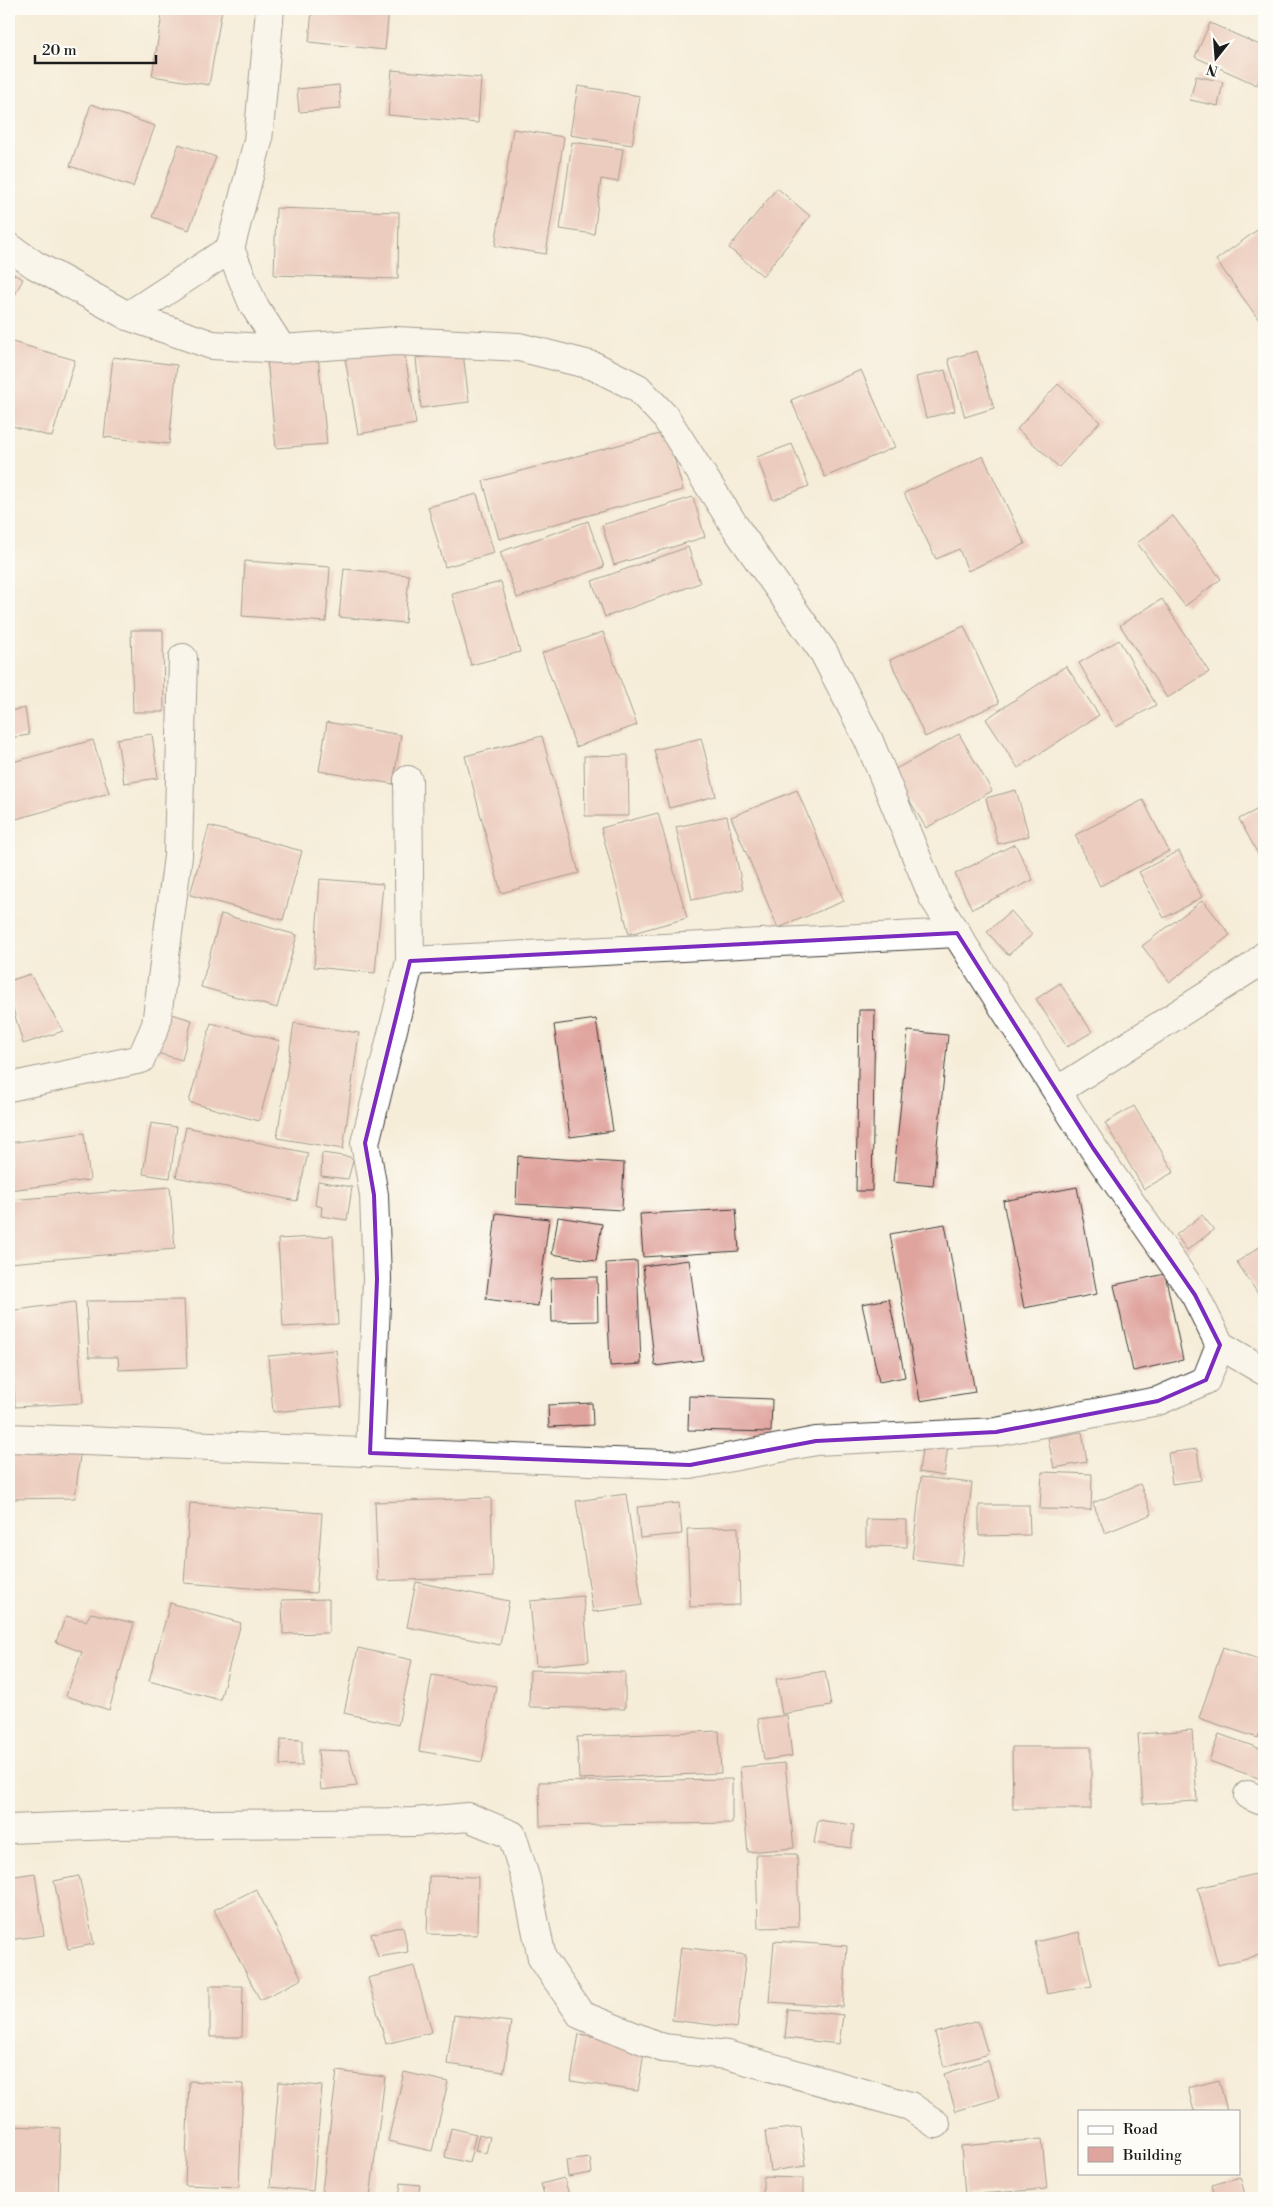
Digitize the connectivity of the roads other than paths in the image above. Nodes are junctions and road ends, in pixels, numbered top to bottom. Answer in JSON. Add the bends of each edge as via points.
{"nodes":[{"id":1,"x":270,"y":9,"type":"edge"},
{"id":2,"x":9,"y":247,"type":"edge"},
{"id":3,"x":230,"y":249,"type":"junction"},
{"id":4,"x":128,"y":316,"type":"junction"},
{"id":5,"x":282,"y":349,"type":"junction"},
{"id":6,"x":183,"y":658,"type":"dead end"},
{"id":7,"x":408,"y":780,"type":"dead end"},
{"id":8,"x":957,"y":933,"type":"junction"},
{"id":9,"x":1264,"y":956,"type":"edge"},
{"id":10,"x":410,"y":961,"type":"junction"},
{"id":11,"x":9,"y":1087,"type":"edge"},
{"id":12,"x":1057,"y":1091,"type":"junction"},
{"id":13,"x":1220,"y":1345,"type":"junction"},
{"id":14,"x":1264,"y":1371,"type":"edge"},
{"id":15,"x":9,"y":1438,"type":"edge"},
{"id":16,"x":370,"y":1453,"type":"junction"},
{"id":17,"x":9,"y":1829,"type":"edge"},
{"id":18,"x":936,"y":2124,"type":"dead end"}],
"edges":[{"from":1,"to":3,"type":"street","via":[[258,141]]},
{"from":2,"to":4,"type":"street","via":[[35,265]]},
{"from":3,"to":4,"type":"street"},
{"from":3,"to":5,"type":"street","via":[[253,304]]},
{"from":4,"to":5,"type":"street","via":[[212,345]]},
{"from":5,"to":8,"type":"street","via":[[396,341],[519,347],[594,366],[638,388],[666,418],[738,531],[824,653],[869,741],[933,897]]},
{"from":6,"to":11,"type":"street","via":[[178,856],[156,1025],[141,1059]]},
{"from":7,"to":10,"type":"street"},
{"from":8,"to":10,"type":"street"},
{"from":8,"to":12,"type":"street"},
{"from":9,"to":12,"type":"street","via":[[1252,967]]},
{"from":10,"to":16,"type":"street","via":[[365,1143],[374,1195],[377,1279]]},
{"from":12,"to":13,"type":"street","via":[[1195,1294]]},
{"from":13,"to":14,"type":"street"},
{"from":13,"to":16,"type":"street","via":[[1206,1380],[1158,1401],[996,1432],[816,1441],[690,1465]]},
{"from":15,"to":16,"type":"street"},
{"from":17,"to":18,"type":"street","via":[[414,1822],[468,1817],[512,1835],[526,1880],[542,1958],[581,2015],[663,2048],[727,2055],[910,2106]]}]}
